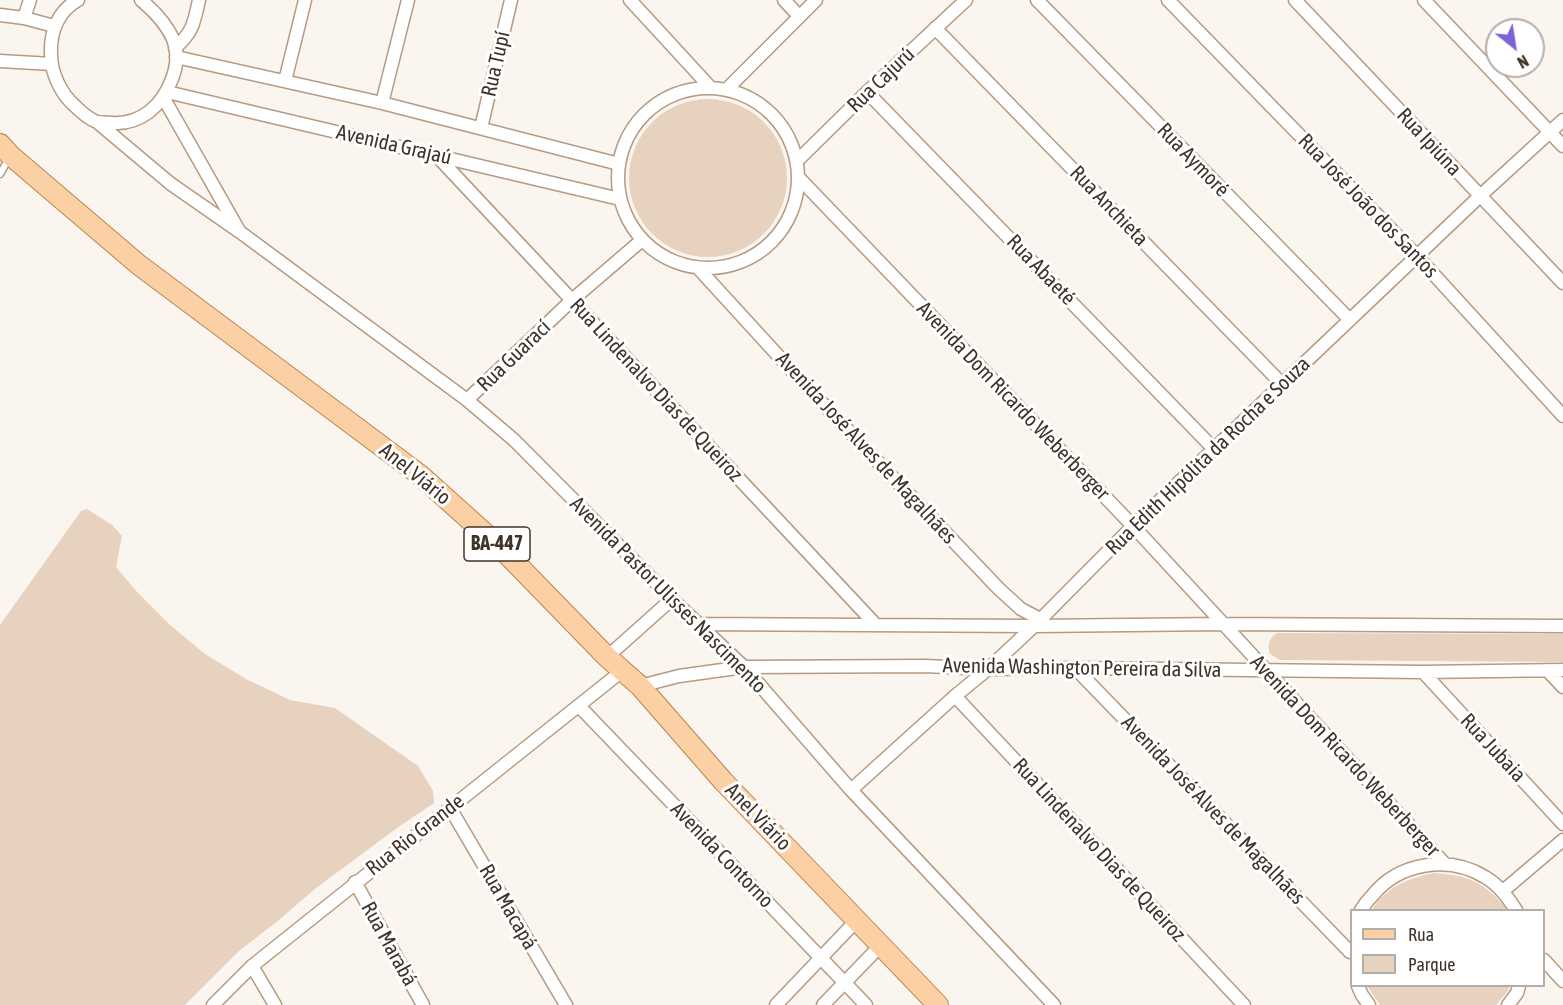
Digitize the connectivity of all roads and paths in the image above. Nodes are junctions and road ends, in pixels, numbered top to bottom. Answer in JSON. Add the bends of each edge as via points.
{"nodes":[{"id":1,"x":30,"y":0,"type":"edge"},
{"id":2,"x":78,"y":0,"type":"edge"},
{"id":3,"x":141,"y":0,"type":"edge"},
{"id":4,"x":199,"y":0,"type":"edge"},
{"id":5,"x":305,"y":0,"type":"edge"},
{"id":6,"x":408,"y":0,"type":"edge"},
{"id":7,"x":510,"y":0,"type":"edge"},
{"id":8,"x":630,"y":0,"type":"edge"},
{"id":9,"x":784,"y":0,"type":"edge"},
{"id":10,"x":816,"y":0,"type":"edge"},
{"id":11,"x":966,"y":0,"type":"edge"},
{"id":12,"x":1037,"y":0,"type":"edge"},
{"id":13,"x":1168,"y":0,"type":"edge"},
{"id":14,"x":1295,"y":0,"type":"edge"},
{"id":15,"x":1424,"y":0,"type":"edge"},
{"id":16,"x":0,"y":15,"type":"edge"},
{"id":17,"x":799,"y":16,"type":"junction"},
{"id":18,"x":24,"y":18,"type":"junction"},
{"id":19,"x":54,"y":26,"type":"junction"},
{"id":20,"x":935,"y":28,"type":"junction"},
{"id":21,"x":176,"y":53,"type":"junction"},
{"id":22,"x":0,"y":61,"type":"edge"},
{"id":23,"x":52,"y":64,"type":"junction"},
{"id":24,"x":285,"y":81,"type":"junction"},
{"id":25,"x":711,"y":88,"type":"junction"},
{"id":26,"x":727,"y":89,"type":"junction"},
{"id":27,"x":867,"y":92,"type":"junction"},
{"id":28,"x":165,"y":94,"type":"junction"},
{"id":29,"x":382,"y":103,"type":"junction"},
{"id":30,"x":1563,"y":120,"type":"edge"},
{"id":31,"x":97,"y":122,"type":"junction"},
{"id":32,"x":481,"y":128,"type":"junction"},
{"id":33,"x":1550,"y":132,"type":"junction"},
{"id":34,"x":1563,"y":146,"type":"edge"},
{"id":35,"x":5,"y":150,"type":"edge"},
{"id":36,"x":436,"y":155,"type":"junction"},
{"id":37,"x":797,"y":161,"type":"junction"},
{"id":38,"x":619,"y":164,"type":"junction"},
{"id":39,"x":0,"y":174,"type":"edge"},
{"id":40,"x":799,"y":178,"type":"junction"},
{"id":41,"x":1480,"y":196,"type":"junction"},
{"id":42,"x":620,"y":199,"type":"junction"},
{"id":43,"x":240,"y":232,"type":"junction"},
{"id":44,"x":642,"y":240,"type":"junction"},
{"id":45,"x":1417,"y":256,"type":"junction"},
{"id":46,"x":698,"y":268,"type":"junction"},
{"id":47,"x":1563,"y":283,"type":"edge"},
{"id":48,"x":572,"y":300,"type":"junction"},
{"id":49,"x":1350,"y":320,"type":"junction"},
{"id":50,"x":1282,"y":384,"type":"junction"},
{"id":51,"x":467,"y":400,"type":"junction"},
{"id":52,"x":1563,"y":416,"type":"edge"},
{"id":53,"x":1214,"y":449,"type":"junction"},
{"id":54,"x":1133,"y":526,"type":"junction"},
{"id":55,"x":672,"y":599,"type":"junction"},
{"id":56,"x":1037,"y":623,"type":"junction"},
{"id":57,"x":698,"y":624,"type":"junction"},
{"id":58,"x":1223,"y":624,"type":"junction"},
{"id":59,"x":876,"y":625,"type":"junction"},
{"id":60,"x":1563,"y":627,"type":"edge"},
{"id":61,"x":607,"y":657,"type":"junction"},
{"id":62,"x":744,"y":667,"type":"junction"},
{"id":63,"x":1075,"y":668,"type":"junction"},
{"id":64,"x":988,"y":669,"type":"junction"},
{"id":65,"x":1264,"y":669,"type":"junction"},
{"id":66,"x":1547,"y":670,"type":"junction"},
{"id":67,"x":1563,"y":670,"type":"edge"},
{"id":68,"x":622,"y":671,"type":"junction"},
{"id":69,"x":1423,"y":672,"type":"junction"},
{"id":70,"x":640,"y":686,"type":"junction"},
{"id":71,"x":1563,"y":687,"type":"edge"},
{"id":72,"x":955,"y":696,"type":"junction"},
{"id":73,"x":579,"y":706,"type":"junction"},
{"id":74,"x":851,"y":790,"type":"junction"},
{"id":75,"x":450,"y":808,"type":"junction"},
{"id":76,"x":1563,"y":824,"type":"edge"},
{"id":77,"x":1563,"y":840,"type":"edge"},
{"id":78,"x":1445,"y":864,"type":"junction"},
{"id":79,"x":355,"y":882,"type":"junction"},
{"id":80,"x":1503,"y":891,"type":"junction"},
{"id":81,"x":1363,"y":909,"type":"edge"},
{"id":82,"x":1515,"y":909,"type":"edge"},
{"id":83,"x":857,"y":920,"type":"junction"},
{"id":84,"x":881,"y":945,"type":"junction"},
{"id":85,"x":1350,"y":951,"type":"edge"},
{"id":86,"x":821,"y":958,"type":"junction"},
{"id":87,"x":1545,"y":961,"type":"edge"},
{"id":88,"x":252,"y":966,"type":"junction"},
{"id":89,"x":1563,"y":981,"type":"edge"},
{"id":90,"x":845,"y":982,"type":"junction"},
{"id":91,"x":1358,"y":987,"type":"edge"},
{"id":92,"x":1519,"y":987,"type":"edge"},
{"id":93,"x":213,"y":1005,"type":"edge"},
{"id":94,"x":275,"y":1005,"type":"edge"},
{"id":95,"x":423,"y":1005,"type":"edge"},
{"id":96,"x":566,"y":1005,"type":"edge"},
{"id":97,"x":776,"y":1005,"type":"edge"},
{"id":98,"x":823,"y":1005,"type":"edge"},
{"id":99,"x":866,"y":1005,"type":"edge"},
{"id":100,"x":938,"y":1005,"type":"edge"},
{"id":101,"x":1054,"y":1005,"type":"edge"},
{"id":102,"x":1244,"y":1005,"type":"edge"},
{"id":103,"x":1369,"y":1005,"type":"edge"},
{"id":104,"x":1508,"y":1005,"type":"edge"}],
"edges":[{"from":1,"to":18,"type":"street"},
{"from":2,"to":19,"type":"street"},
{"from":3,"to":21,"type":"street","via":[[163,22]]},
{"from":4,"to":21,"type":"street","via":[[192,29]]},
{"from":5,"to":24,"type":"street"},
{"from":6,"to":29,"type":"street"},
{"from":7,"to":32,"type":"street","name":"Rua Tupí"},
{"from":8,"to":25,"type":"street"},
{"from":9,"to":17,"type":"street"},
{"from":10,"to":17,"type":"street"},
{"from":11,"to":20,"type":"street","name":"Rua Cajurú"},
{"from":12,"to":49,"type":"street","name":"Rua Aymoré"},
{"from":13,"to":45,"type":"street","name":"Rua José João dos Santos"},
{"from":14,"to":41,"type":"street","name":"Rua Ipiúna"},
{"from":15,"to":33,"type":"street"},
{"from":16,"to":18,"type":"street"},
{"from":17,"to":26,"type":"street"},
{"from":18,"to":19,"type":"street"},
{"from":19,"to":23,"type":"street","name":"Avenida Pastor Ulisses Nascimento"},
{"from":20,"to":27,"type":"street","name":"Rua Cajurú"},
{"from":20,"to":50,"type":"street","name":"Rua Anchieta"},
{"from":21,"to":24,"type":"street","name":"Avenida Grajaú"},
{"from":21,"to":28,"type":"street","via":[[176,67]]},
{"from":22,"to":23,"type":"street"},
{"from":23,"to":31,"type":"street","name":"Avenida Pastor Ulisses Nascimento","via":[[61,91]]},
{"from":24,"to":29,"type":"street","name":"Avenida Grajaú"},
{"from":25,"to":26,"type":"street"},
{"from":25,"to":38,"type":"street","via":[[678,93],[650,109],[629,134]]},
{"from":26,"to":37,"type":"street","via":[[756,101],[775,117],[789,137]]},
{"from":27,"to":37,"type":"street","name":"Rua Cajurú"},
{"from":27,"to":53,"type":"street","name":"Rua Abaeté"},
{"from":28,"to":31,"type":"street","via":[[151,111],[132,122]]},
{"from":28,"to":36,"type":"street","name":"Avenida Grajaú"},
{"from":28,"to":43,"type":"street"},
{"from":29,"to":32,"type":"street","name":"Avenida Grajaú"},
{"from":30,"to":33,"type":"street","name":"Rua Edith Hipólita da Rocha e Souza"},
{"from":31,"to":43,"type":"street","name":"Avenida Pastor Ulisses Nascimento","via":[[171,184]]},
{"from":32,"to":38,"type":"street","name":"Avenida Grajaú"},
{"from":33,"to":34,"type":"street"},
{"from":33,"to":41,"type":"street","name":"Rua Edith Hipólita da Rocha e Souza"},
{"from":35,"to":39,"type":"lane"},
{"from":35,"to":61,"type":"main road","name":"Anel Viário","number":"BA-447","via":[[139,265],[420,475],[500,547]]},
{"from":36,"to":42,"type":"street","name":"Avenida Grajaú"},
{"from":36,"to":48,"type":"street","name":"Rua Lindenalvo Dias de Queiroz"},
{"from":37,"to":40,"type":"street"},
{"from":38,"to":42,"type":"street"},
{"from":40,"to":46,"type":"street","via":[[795,203],[785,226],[768,245],[747,259],[723,267]]},
{"from":40,"to":54,"type":"street","name":"Avenida Dom Ricardo Weberberger"},
{"from":41,"to":45,"type":"street","name":"Rua Edith Hipólita da Rocha e Souza"},
{"from":41,"to":47,"type":"street","name":"Rua Ipiúna"},
{"from":42,"to":44,"type":"street","via":[[628,221]]},
{"from":43,"to":51,"type":"street","name":"Avenida Pastor Ulisses Nascimento"},
{"from":44,"to":46,"type":"street","via":[[658,254]]},
{"from":44,"to":48,"type":"street","name":"Rua Guarací"},
{"from":45,"to":49,"type":"street","name":"Rua Edith Hipólita da Rocha e Souza"},
{"from":45,"to":52,"type":"street","name":"Rua José João dos Santos"},
{"from":46,"to":56,"type":"street","name":"Avenida José Alves de Magalhães","via":[[999,589]]},
{"from":48,"to":51,"type":"street","name":"Rua Guarací"},
{"from":48,"to":59,"type":"street","name":"Rua Lindenalvo Dias de Queiroz"},
{"from":49,"to":50,"type":"street","name":"Rua Edith Hipólita da Rocha e Souza"},
{"from":50,"to":53,"type":"street","name":"Rua Edith Hipólita da Rocha e Souza"},
{"from":51,"to":55,"type":"street","name":"Avenida Pastor Ulisses Nascimento","via":[[514,440]]},
{"from":53,"to":54,"type":"street","name":"Rua Edith Hipólita da Rocha e Souza"},
{"from":54,"to":56,"type":"street","name":"Rua Edith Hipólita da Rocha e Souza"},
{"from":54,"to":58,"type":"street","name":"Avenida Dom Ricardo Weberberger"},
{"from":55,"to":57,"type":"street","name":"Avenida Pastor Ulisses Nascimento"},
{"from":55,"to":61,"type":"street"},
{"from":56,"to":58,"type":"street","name":"Avenida Washington Pereira da Silva"},
{"from":56,"to":59,"type":"street","name":"Avenida Washington Pereira da Silva"},
{"from":56,"to":64,"type":"street","name":"Rua Edith Hipólita da Rocha e Souza"},
{"from":57,"to":59,"type":"street","name":"Avenida Washington Pereira da Silva"},
{"from":57,"to":62,"type":"street","name":"Avenida Pastor Ulisses Nascimento"},
{"from":58,"to":60,"type":"street","name":"Avenida Washington Pereira da Silva"},
{"from":58,"to":65,"type":"street","name":"Avenida Dom Ricardo Weberberger"},
{"from":61,"to":68,"type":"main road","name":"Anel Viário","number":"BA-447"},
{"from":62,"to":64,"type":"street","name":"Avenida Washington Pereira da Silva"},
{"from":62,"to":70,"type":"street","name":"Avenida Washington Pereira da Silva"},
{"from":62,"to":74,"type":"street","name":"Avenida Pastor Ulisses Nascimento"},
{"from":63,"to":64,"type":"street","name":"Avenida Washington Pereira da Silva"},
{"from":63,"to":65,"type":"street","name":"Avenida Washington Pereira da Silva"},
{"from":63,"to":85,"type":"street","name":"Avenida José Alves de Magalhães"},
{"from":64,"to":72,"type":"street","name":"Rua Edith Hipólita da Rocha e Souza"},
{"from":65,"to":69,"type":"street","name":"Avenida Washington Pereira da Silva"},
{"from":65,"to":78,"type":"street","name":"Avenida Dom Ricardo Weberberger"},
{"from":66,"to":67,"type":"street","name":"Avenida Washington Pereira da Silva"},
{"from":66,"to":69,"type":"street","name":"Avenida Washington Pereira da Silva"},
{"from":66,"to":71,"type":"street"},
{"from":68,"to":70,"type":"main road","name":"Anel Viário","number":"BA-447"},
{"from":68,"to":73,"type":"street","name":"Rua Rio Grande"},
{"from":69,"to":76,"type":"street","name":"Rua Jubaia"},
{"from":70,"to":83,"type":"main road","name":"Anel Viário","number":"BA-447","via":[[723,781]]},
{"from":72,"to":74,"type":"street","name":"Rua Edith Hipólita da Rocha e Souza"},
{"from":72,"to":102,"type":"street","name":"Rua Lindenalvo Dias de Queiroz"},
{"from":73,"to":75,"type":"street","name":"Rua Rio Grande"},
{"from":73,"to":86,"type":"street","name":"Avenida Contorno"},
{"from":74,"to":101,"type":"street","name":"Avenida Pastor Ulisses Nascimento"},
{"from":75,"to":79,"type":"street","name":"Rua Rio Grande"},
{"from":75,"to":96,"type":"street","name":"Rua Macapá"},
{"from":77,"to":80,"type":"street"},
{"from":78,"to":80,"type":"street","via":[[1486,877]]},
{"from":78,"to":81,"type":"street","via":[[1421,866],[1398,874],[1379,888]]},
{"from":79,"to":88,"type":"street","name":"Rua Rio Grande"},
{"from":79,"to":95,"type":"street","name":"Rua Marabá"},
{"from":80,"to":82,"type":"street"},
{"from":83,"to":84,"type":"main road","name":"Anel Viário","number":"BA-447"},
{"from":83,"to":86,"type":"street"},
{"from":84,"to":90,"type":"street"},
{"from":84,"to":100,"type":"main road","name":"Anel Viário","number":"BA-447"},
{"from":86,"to":90,"type":"street","name":"Avenida Contorno"},
{"from":86,"to":97,"type":"street"},
{"from":87,"to":89,"type":"street"},
{"from":88,"to":93,"type":"street","name":"Rua Rio Grande"},
{"from":88,"to":94,"type":"street"},
{"from":90,"to":98,"type":"street"},
{"from":90,"to":99,"type":"street","name":"Avenida Contorno"},
{"from":91,"to":103,"type":"street"},
{"from":92,"to":104,"type":"street"}]}
